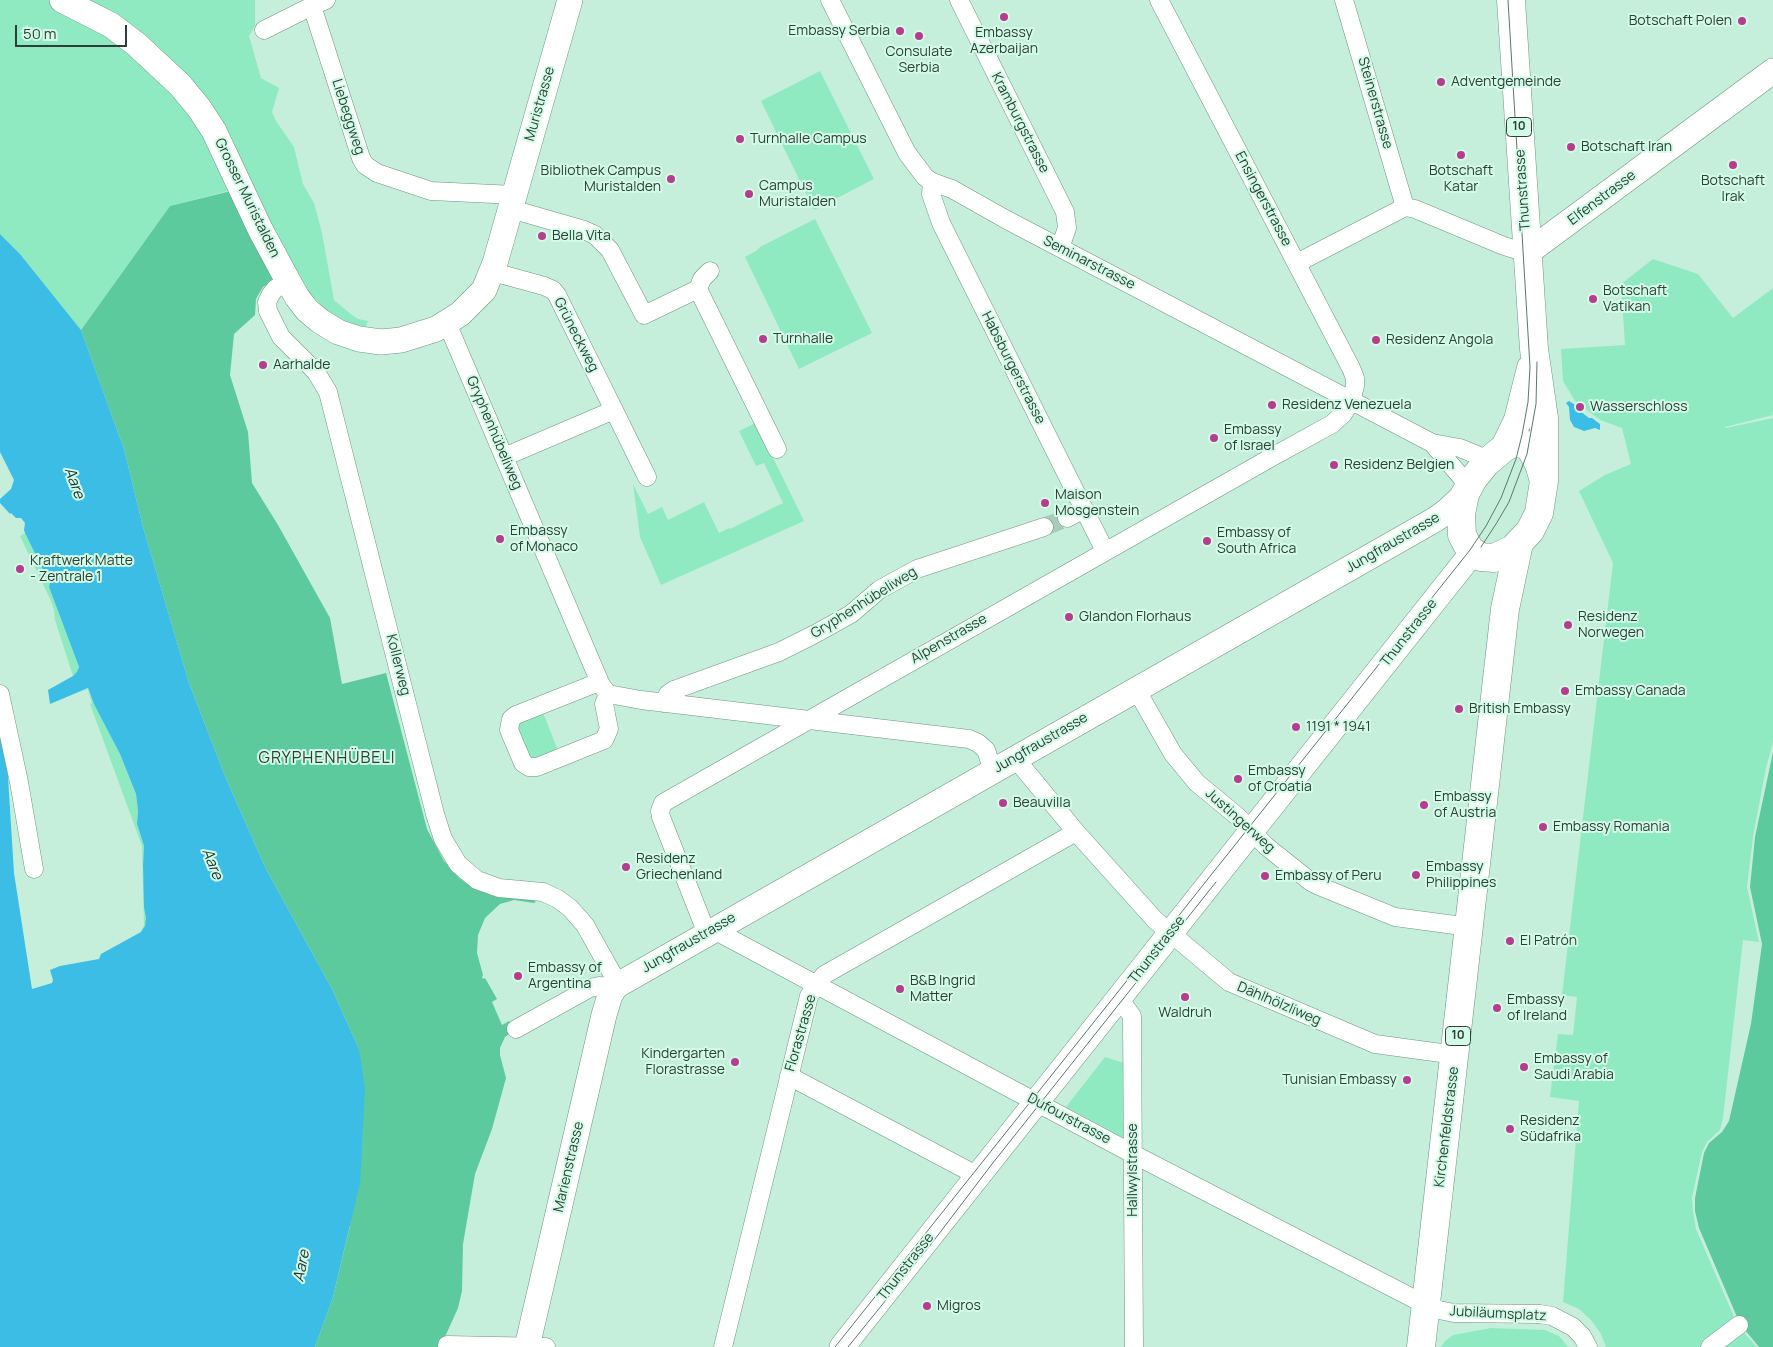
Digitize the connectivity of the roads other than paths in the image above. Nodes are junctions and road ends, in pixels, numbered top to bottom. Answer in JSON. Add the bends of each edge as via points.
{"nodes":[{"id":1,"x":62,"y":0,"type":"edge"},
{"id":2,"x":570,"y":0,"type":"edge"},
{"id":3,"x":830,"y":0,"type":"edge"},
{"id":4,"x":959,"y":0,"type":"edge"},
{"id":5,"x":1159,"y":0,"type":"edge"},
{"id":6,"x":1344,"y":0,"type":"edge"},
{"id":7,"x":1511,"y":0,"type":"edge"},
{"id":8,"x":319,"y":3,"type":"edge"},
{"id":9,"x":264,"y":30,"type":"dead end"},
{"id":10,"x":1773,"y":71,"type":"edge"},
{"id":11,"x":932,"y":182,"type":"junction"},
{"id":12,"x":513,"y":202,"type":"junction"},
{"id":13,"x":1405,"y":207,"type":"junction"},
{"id":14,"x":1060,"y":248,"type":"junction"},
{"id":15,"x":1527,"y":253,"type":"junction"},
{"id":16,"x":1297,"y":263,"type":"junction"},
{"id":17,"x":710,"y":270,"type":"dead end"},
{"id":18,"x":493,"y":272,"type":"junction"},
{"id":19,"x":288,"y":281,"type":"junction"},
{"id":20,"x":698,"y":288,"type":"junction"},
{"id":21,"x":447,"y":323,"type":"junction"},
{"id":22,"x":1534,"y":350,"type":"junction"},
{"id":23,"x":1351,"y":401,"type":"junction"},
{"id":24,"x":614,"y":410,"type":"junction"},
{"id":25,"x":1432,"y":443,"type":"junction"},
{"id":26,"x":777,"y":449,"type":"dead end"},
{"id":27,"x":1497,"y":454,"type":"junction"},
{"id":28,"x":504,"y":457,"type":"junction"},
{"id":29,"x":647,"y":477,"type":"dead end"},
{"id":30,"x":1544,"y":481,"type":"junction"},
{"id":31,"x":1467,"y":490,"type":"junction"},
{"id":32,"x":1084,"y":509,"type":"junction"},
{"id":33,"x":1067,"y":518,"type":"tunnel mouth"},
{"id":34,"x":1044,"y":527,"type":"tunnel mouth"},
{"id":35,"x":1519,"y":543,"type":"junction"},
{"id":36,"x":1105,"y":551,"type":"junction"},
{"id":37,"x":1483,"y":555,"type":"junction"},
{"id":38,"x":1505,"y":609,"type":"junction"},
{"id":39,"x":604,"y":688,"type":"junction"},
{"id":40,"x":1136,"y":689,"type":"junction"},
{"id":41,"x":0,"y":694,"type":"edge"},
{"id":42,"x":664,"y":703,"type":"junction"},
{"id":43,"x":807,"y":720,"type":"junction"},
{"id":44,"x":1016,"y":758,"type":"junction"},
{"id":45,"x":993,"y":771,"type":"junction"},
{"id":46,"x":1251,"y":831,"type":"junction"},
{"id":47,"x":1076,"y":832,"type":"junction"},
{"id":48,"x":34,"y":869,"type":"dead end"},
{"id":49,"x":1470,"y":927,"type":"junction"},
{"id":50,"x":710,"y":932,"type":"junction"},
{"id":51,"x":1170,"y":934,"type":"junction"},
{"id":52,"x":817,"y":984,"type":"junction"},
{"id":53,"x":616,"y":986,"type":"junction"},
{"id":54,"x":1119,"y":998,"type":"junction"},
{"id":55,"x":516,"y":1029,"type":"dead end"},
{"id":56,"x":1456,"y":1055,"type":"junction"},
{"id":57,"x":789,"y":1076,"type":"junction"},
{"id":58,"x":1037,"y":1102,"type":"junction"},
{"id":59,"x":1133,"y":1154,"type":"junction"},
{"id":60,"x":978,"y":1176,"type":"junction"},
{"id":61,"x":1426,"y":1305,"type":"junction"},
{"id":62,"x":1739,"y":1325,"type":"dead end"},
{"id":63,"x":447,"y":1345,"type":"dead end"},
{"id":64,"x":527,"y":1347,"type":"edge"},
{"id":65,"x":546,"y":1347,"type":"edge"},
{"id":66,"x":723,"y":1347,"type":"edge"},
{"id":67,"x":842,"y":1347,"type":"edge"},
{"id":68,"x":1134,"y":1347,"type":"edge"},
{"id":69,"x":1421,"y":1347,"type":"edge"},
{"id":70,"x":1588,"y":1347,"type":"edge"},
{"id":71,"x":1710,"y":1347,"type":"edge"}],
"edges":[{"from":1,"to":19,"type":"street","name":"Grosser Muristalden","via":[[112,25],[180,85],[199,108],[214,131]]},
{"from":2,"to":12,"type":"street","name":"Muristrasse"},
{"from":3,"to":11,"type":"street","name":"Seminarstrasse","via":[[914,164]]},
{"from":4,"to":14,"type":"street","name":"Kramburgstrasse","via":[[1065,212],[1067,228]]},
{"from":5,"to":16,"type":"street","name":"Ensingerstrasse"},
{"from":6,"to":13,"type":"street","name":"Steinerstrasse"},
{"from":7,"to":15,"type":"main road","name":"Thunstrasse","number":"10"},
{"from":8,"to":9,"type":"street","name":"Liebeggweg"},
{"from":8,"to":12,"type":"street","name":"Liebeggweg","via":[[361,158],[368,168],[431,192]]},
{"from":10,"to":15,"type":"street","name":"Elfenstrasse"},
{"from":11,"to":14,"type":"street","name":"Seminarstrasse","via":[[952,189]]},
{"from":11,"to":32,"type":"street","name":"Habsburgerstrasse","via":[[931,194],[941,223]]},
{"from":12,"to":18,"type":"street","name":"Muristrasse"},
{"from":12,"to":20,"type":"street","via":[[595,235],[610,250],[644,315]]},
{"from":13,"to":15,"type":"street"},
{"from":13,"to":16,"type":"street"},
{"from":14,"to":23,"type":"street","name":"Seminarstrasse"},
{"from":15,"to":22,"type":"main road","name":"Thunstrasse","number":"10"},
{"from":16,"to":23,"type":"street","name":"Ensingerstrasse","via":[[1354,375]]},
{"from":17,"to":20,"type":"street"},
{"from":18,"to":21,"type":"street","name":"Muristrasse","via":[[476,299]]},
{"from":18,"to":24,"type":"street","name":"Grüneckweg","via":[[553,290]]},
{"from":19,"to":21,"type":"street","name":"Grosser Muristalden","via":[[307,310],[320,321],[359,339],[401,340]]},
{"from":19,"to":53,"type":"street","name":"Kollerweg","via":[[271,294],[267,302],[268,311],[281,337],[316,372],[328,392],[443,839],[458,864],[481,882],[499,888],[543,892],[570,908],[585,925]]},
{"from":20,"to":26,"type":"street"},
{"from":21,"to":28,"type":"street","name":"Gryphenhübeliweg"},
{"from":22,"to":27,"type":"main road","name":"Thunstrasse","number":"10","via":[[1518,420]]},
{"from":22,"to":30,"type":"main road","name":"Thunstrasse","number":"10","via":[[1544,418]]},
{"from":23,"to":25,"type":"street","name":"Seminarstrasse"},
{"from":23,"to":36,"type":"street","name":"Alpenstrasse","via":[[1332,424]]},
{"from":24,"to":28,"type":"street"},
{"from":24,"to":29,"type":"street","name":"Grüneckweg"},
{"from":25,"to":27,"type":"street","name":"Seminarstrasse"},
{"from":25,"to":31,"type":"street","name":"Seminarstrasse"},
{"from":27,"to":30,"type":"main road","via":[[1516,442],[1529,446],[1538,460]]},
{"from":27,"to":31,"type":"main road","via":[[1476,475]]},
{"from":28,"to":39,"type":"street","name":"Gryphenhübeliweg"},
{"from":30,"to":35,"type":"main road","via":[[1535,523]]},
{"from":31,"to":37,"type":"main road","via":[[1461,514],[1462,535],[1466,545]]},
{"from":31,"to":40,"type":"street","name":"Jungfraustrasse","via":[[1436,519]]},
{"from":32,"to":33,"type":"street"},
{"from":32,"to":36,"type":"street","name":"Habsburgerstrasse"},
{"from":34,"to":42,"type":"street","name":"Gryphenhübeliweg","via":[[917,569],[879,590],[851,614],[815,634],[779,652],[674,690]]},
{"from":35,"to":37,"type":"main road","via":[[1507,553]]},
{"from":35,"to":38,"type":"main road","name":"Kirchenfeldstrasse","number":"10"},
{"from":36,"to":43,"type":"street","name":"Alpenstrasse"},
{"from":37,"to":38,"type":"main road","name":"Kirchenfeldstrasse","number":"10"},
{"from":37,"to":46,"type":"street","name":"Thunstrasse"},
{"from":38,"to":49,"type":"main road","name":"Kirchenfeldstrasse","number":"10"},
{"from":39,"to":39,"type":"street","name":"Gryphenhübeliweg","via":[[511,719],[509,730],[523,763],[529,768],[537,767],[604,740],[609,732]]},
{"from":39,"to":42,"type":"street"},
{"from":40,"to":44,"type":"street","name":"Jungfraustrasse"},
{"from":40,"to":46,"type":"street","name":"Justingerweg","via":[[1175,757],[1200,786]]},
{"from":41,"to":48,"type":"street"},
{"from":42,"to":43,"type":"street"},
{"from":43,"to":45,"type":"street","via":[[969,739],[986,750]]},
{"from":43,"to":50,"type":"street","name":"Alpenstrasse","via":[[666,801],[661,808],[661,817]]},
{"from":44,"to":45,"type":"street","name":"Jungfraustrasse"},
{"from":44,"to":47,"type":"street","name":"Dählhölzliweg"},
{"from":45,"to":50,"type":"street","name":"Jungfraustrasse"},
{"from":46,"to":49,"type":"street","name":"Justingerweg","via":[[1319,886],[1395,917]]},
{"from":46,"to":51,"type":"street","name":"Thunstrasse"},
{"from":47,"to":51,"type":"street","name":"Dählhölzliweg"},
{"from":47,"to":52,"type":"street","name":"Florastrasse","via":[[824,975]]},
{"from":49,"to":56,"type":"main road","name":"Kirchenfeldstrasse","number":"10"},
{"from":50,"to":52,"type":"street","name":"Dufourstrasse"},
{"from":50,"to":53,"type":"street","name":"Jungfraustrasse"},
{"from":51,"to":54,"type":"street","name":"Thunstrasse"},
{"from":51,"to":56,"type":"street","name":"Dählhölzliweg","via":[[1238,987],[1381,1046]]},
{"from":52,"to":57,"type":"street","name":"Florastrasse","via":[[809,996]]},
{"from":52,"to":58,"type":"street","name":"Dufourstrasse"},
{"from":53,"to":55,"type":"street","via":[[590,988]]},
{"from":53,"to":64,"type":"street","name":"Marienstrasse","via":[[606,1008]]},
{"from":54,"to":58,"type":"street","name":"Thunstrasse"},
{"from":54,"to":59,"type":"street","name":"Hallwylstrasse","via":[[1132,1016]]},
{"from":56,"to":61,"type":"main road","name":"Kirchenfeldstrasse","number":"10"},
{"from":57,"to":60,"type":"street"},
{"from":57,"to":66,"type":"street","name":"Florastrasse"},
{"from":58,"to":59,"type":"street","name":"Dufourstrasse"},
{"from":58,"to":60,"type":"street","name":"Thunstrasse"},
{"from":59,"to":61,"type":"street","name":"Dufourstrasse"},
{"from":59,"to":68,"type":"street","name":"Hallwylstrasse"},
{"from":60,"to":67,"type":"street","name":"Thunstrasse"},
{"from":61,"to":69,"type":"main road","name":"Kirchenfeldstrasse","number":"10"},
{"from":61,"to":70,"type":"street","name":"Jubiläumsplatz","via":[[1454,1313],[1552,1316],[1573,1327]]},
{"from":62,"to":71,"type":"street"},
{"from":63,"to":64,"type":"street"},
{"from":64,"to":65,"type":"street"}]}
